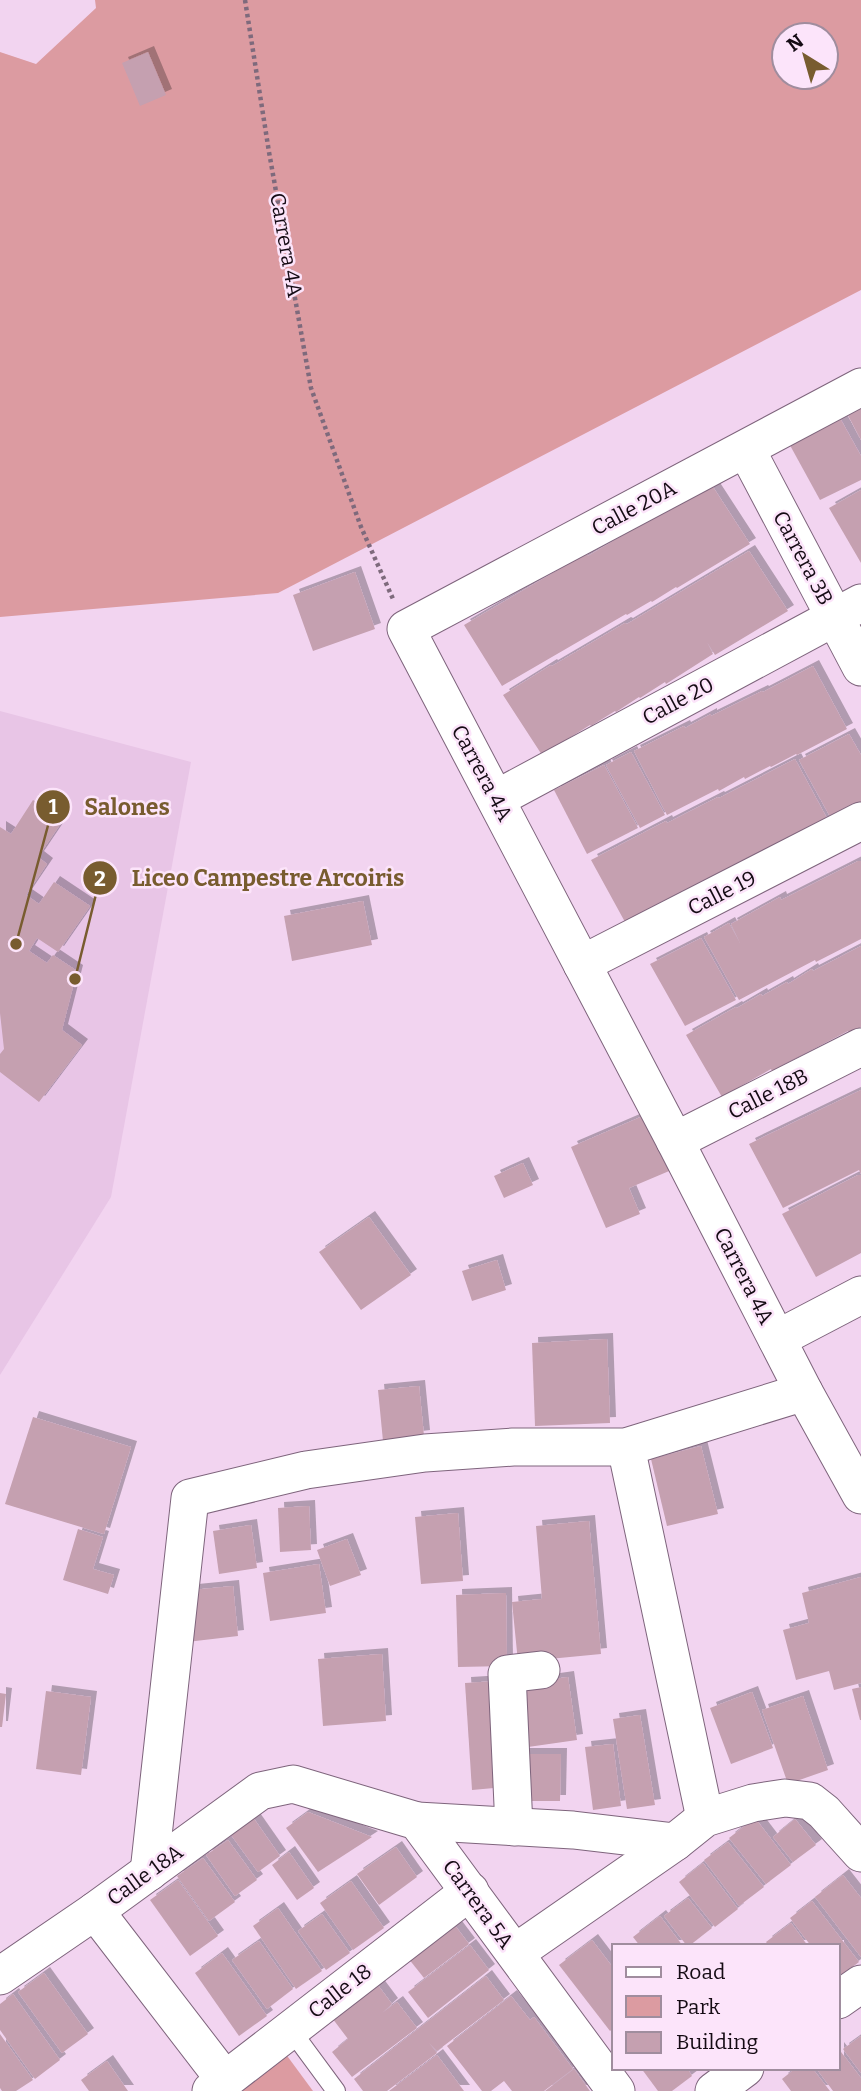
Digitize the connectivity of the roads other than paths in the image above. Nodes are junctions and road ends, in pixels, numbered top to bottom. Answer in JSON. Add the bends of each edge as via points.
{"nodes":[{"id":1,"x":861,"y":387,"type":"edge"},
{"id":2,"x":746,"y":449,"type":"junction"},
{"id":3,"x":848,"y":610,"type":"edge"},
{"id":4,"x":406,"y":629,"type":"joint"},
{"id":5,"x":861,"y":667,"type":"edge"},
{"id":6,"x":496,"y":799,"type":"junction"},
{"id":7,"x":861,"y":821,"type":"edge"},
{"id":8,"x":582,"y":964,"type":"junction"},
{"id":9,"x":861,"y":1047,"type":"edge"},
{"id":10,"x":675,"y":1141,"type":"junction"},
{"id":11,"x":861,"y":1295,"type":"edge"},
{"id":12,"x":777,"y":1339,"type":"junction"},
{"id":13,"x":804,"y":1392,"type":"junction"},
{"id":14,"x":626,"y":1447,"type":"junction"},
{"id":15,"x":861,"y":1495,"type":"edge"},
{"id":16,"x":541,"y":1670,"type":"dead end"},
{"id":17,"x":705,"y":1818,"type":"junction"},
{"id":18,"x":416,"y":1821,"type":"junction"},
{"id":19,"x":514,"y":1826,"type":"junction"},
{"id":20,"x":675,"y":1842,"type":"junction"},
{"id":21,"x":861,"y":1853,"type":"edge"},
{"id":22,"x":149,"y":1872,"type":"junction"},
{"id":23,"x":470,"y":1891,"type":"junction"},
{"id":24,"x":95,"y":1911,"type":"junction"},
{"id":25,"x":515,"y":1954,"type":"junction"},
{"id":26,"x":0,"y":1976,"type":"edge"},
{"id":27,"x":861,"y":1983,"type":"edge"},
{"id":28,"x":840,"y":1999,"type":"edge"},
{"id":29,"x":291,"y":2030,"type":"junction"},
{"id":30,"x":742,"y":2070,"type":"edge"},
{"id":31,"x":218,"y":2086,"type":"edge"},
{"id":32,"x":337,"y":2091,"type":"edge"},
{"id":33,"x":616,"y":2091,"type":"edge"},
{"id":34,"x":714,"y":2091,"type":"edge"}],
"edges":[{"from":1,"to":2,"type":"street","name":"Calle 20A"},
{"from":2,"to":3,"type":"street","name":"Carrera 3B"},
{"from":2,"to":4,"type":"street","name":"Calle 20A"},
{"from":3,"to":5,"type":"street","name":"Carrera 3B"},
{"from":3,"to":6,"type":"street","name":"Calle 20"},
{"from":4,"to":6,"type":"street","name":"Carrera 4A"},
{"from":6,"to":8,"type":"street","name":"Carrera 4A"},
{"from":7,"to":8,"type":"street","name":"Calle 19"},
{"from":8,"to":10,"type":"street","name":"Carrera 4A"},
{"from":9,"to":10,"type":"street","name":"Calle 18B"},
{"from":10,"to":12,"type":"street","name":"Carrera 4A"},
{"from":11,"to":12,"type":"street"},
{"from":12,"to":13,"type":"street","name":"Carrera 4A"},
{"from":13,"to":14,"type":"street"},
{"from":13,"to":15,"type":"street","name":"Carrera 4A"},
{"from":14,"to":17,"type":"street"},
{"from":14,"to":22,"type":"street","via":[[425,1453],[306,1470],[190,1498]]},
{"from":16,"to":19,"type":"street","via":[[507,1674]]},
{"from":17,"to":20,"type":"street"},
{"from":17,"to":21,"type":"street","via":[[753,1803],[785,1798],[810,1801]]},
{"from":18,"to":19,"type":"street"},
{"from":18,"to":22,"type":"street","name":"Calle 18A","via":[[293,1784],[260,1791]]},
{"from":18,"to":23,"type":"street","name":"Carrera 5A"},
{"from":19,"to":20,"type":"street"},
{"from":20,"to":25,"type":"street"},
{"from":22,"to":24,"type":"street","name":"Calle 18A"},
{"from":23,"to":25,"type":"street","name":"Carrera 5A"},
{"from":23,"to":29,"type":"street","name":"Calle 18"},
{"from":24,"to":26,"type":"street","name":"Calle 18A"},
{"from":24,"to":31,"type":"street"},
{"from":25,"to":33,"type":"street","name":"Carrera 5A"},
{"from":27,"to":28,"type":"street"},
{"from":29,"to":31,"type":"street","name":"Calle 18"},
{"from":29,"to":32,"type":"lane"},
{"from":30,"to":34,"type":"street"}]}
